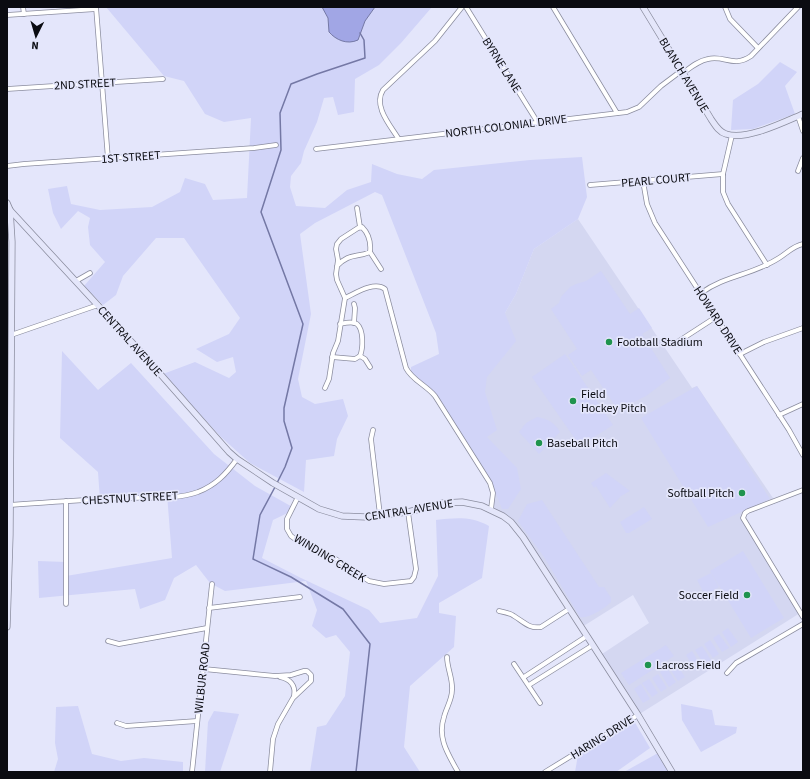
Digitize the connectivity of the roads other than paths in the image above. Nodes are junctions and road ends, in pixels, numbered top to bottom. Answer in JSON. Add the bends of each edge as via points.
{"nodes":[{"id":1,"x":23,"y":7,"type":"edge"},
{"id":2,"x":462,"y":7,"type":"edge"},
{"id":3,"x":466,"y":7,"type":"edge"},
{"id":4,"x":553,"y":7,"type":"edge"},
{"id":5,"x":643,"y":7,"type":"edge"},
{"id":6,"x":725,"y":7,"type":"edge"},
{"id":7,"x":798,"y":7,"type":"edge"},
{"id":8,"x":96,"y":8,"type":"edge"},
{"id":9,"x":24,"y":14,"type":"junction"},
{"id":10,"x":7,"y":15,"type":"edge"},
{"id":11,"x":758,"y":48,"type":"junction"},
{"id":12,"x":682,"y":72,"type":"junction"},
{"id":13,"x":163,"y":79,"type":"dead end"},
{"id":14,"x":102,"y":83,"type":"junction"},
{"id":15,"x":7,"y":89,"type":"edge"},
{"id":16,"x":617,"y":113,"type":"junction"},
{"id":17,"x":800,"y":115,"type":"edge"},
{"id":18,"x":538,"y":123,"type":"junction"},
{"id":19,"x":803,"y":131,"type":"edge"},
{"id":20,"x":732,"y":135,"type":"junction"},
{"id":21,"x":398,"y":138,"type":"junction"},
{"id":22,"x":276,"y":145,"type":"dead end"},
{"id":23,"x":316,"y":149,"type":"dead end"},
{"id":24,"x":803,"y":158,"type":"edge"},
{"id":25,"x":108,"y":159,"type":"junction"},
{"id":26,"x":7,"y":166,"type":"edge"},
{"id":27,"x":798,"y":171,"type":"dead end"},
{"id":28,"x":723,"y":174,"type":"junction"},
{"id":29,"x":643,"y":181,"type":"junction"},
{"id":30,"x":590,"y":184,"type":"dead end"},
{"id":31,"x":7,"y":203,"type":"edge"},
{"id":32,"x":357,"y":208,"type":"dead end"},
{"id":33,"x":10,"y":210,"type":"junction"},
{"id":34,"x":360,"y":227,"type":"junction"},
{"id":35,"x":803,"y":244,"type":"edge"},
{"id":36,"x":370,"y":252,"type":"junction"},
{"id":37,"x":767,"y":265,"type":"junction"},
{"id":38,"x":337,"y":266,"type":"junction"},
{"id":39,"x":381,"y":269,"type":"dead end"},
{"id":40,"x":90,"y":273,"type":"dead end"},
{"id":41,"x":76,"y":281,"type":"junction"},
{"id":42,"x":701,"y":293,"type":"junction"},
{"id":43,"x":345,"y":298,"type":"junction"},
{"id":44,"x":354,"y":304,"type":"dead end"},
{"id":45,"x":98,"y":305,"type":"junction"},
{"id":46,"x":9,"y":312,"type":"edge"},
{"id":47,"x":716,"y":318,"type":"junction"},
{"id":48,"x":354,"y":323,"type":"junction"},
{"id":49,"x":340,"y":324,"type":"junction"},
{"id":50,"x":803,"y":328,"type":"edge"},
{"id":51,"x":11,"y":336,"type":"junction"},
{"id":52,"x":679,"y":341,"type":"dead end"},
{"id":53,"x":740,"y":354,"type":"junction"},
{"id":54,"x":360,"y":356,"type":"junction"},
{"id":55,"x":332,"y":357,"type":"junction"},
{"id":56,"x":9,"y":366,"type":"edge"},
{"id":57,"x":370,"y":367,"type":"dead end"},
{"id":58,"x":324,"y":388,"type":"dead end"},
{"id":59,"x":803,"y":404,"type":"edge"},
{"id":60,"x":779,"y":415,"type":"junction"},
{"id":61,"x":9,"y":422,"type":"edge"},
{"id":62,"x":373,"y":430,"type":"dead end"},
{"id":63,"x":803,"y":455,"type":"edge"},
{"id":64,"x":237,"y":459,"type":"junction"},
{"id":65,"x":8,"y":478,"type":"edge"},
{"id":66,"x":803,"y":490,"type":"edge"},
{"id":67,"x":298,"y":497,"type":"junction"},
{"id":68,"x":66,"y":501,"type":"junction"},
{"id":69,"x":10,"y":505,"type":"junction"},
{"id":70,"x":491,"y":509,"type":"junction"},
{"id":71,"x":408,"y":512,"type":"junction"},
{"id":72,"x":380,"y":515,"type":"junction"},
{"id":73,"x":8,"y":535,"type":"edge"},
{"id":74,"x":212,"y":584,"type":"dead end"},
{"id":75,"x":8,"y":593,"type":"edge"},
{"id":76,"x":300,"y":597,"type":"dead end"},
{"id":77,"x":66,"y":604,"type":"dead end"},
{"id":78,"x":209,"y":608,"type":"junction"},
{"id":79,"x":569,"y":609,"type":"junction"},
{"id":80,"x":499,"y":611,"type":"dead end"},
{"id":81,"x":803,"y":617,"type":"edge"},
{"id":82,"x":803,"y":624,"type":"edge"},
{"id":83,"x":7,"y":627,"type":"edge"},
{"id":84,"x":207,"y":628,"type":"junction"},
{"id":85,"x":587,"y":636,"type":"junction"},
{"id":86,"x":108,"y":641,"type":"dead end"},
{"id":87,"x":574,"y":644,"type":"junction"},
{"id":88,"x":593,"y":645,"type":"junction"},
{"id":89,"x":580,"y":654,"type":"junction"},
{"id":90,"x":447,"y":657,"type":"dead end"},
{"id":91,"x":550,"y":660,"type":"junction"},
{"id":92,"x":514,"y":664,"type":"dead end"},
{"id":93,"x":556,"y":668,"type":"junction"},
{"id":94,"x":204,"y":669,"type":"junction"},
{"id":95,"x":727,"y":673,"type":"dead end"},
{"id":96,"x":276,"y":676,"type":"junction"},
{"id":97,"x":524,"y":677,"type":"junction"},
{"id":98,"x":529,"y":685,"type":"junction"},
{"id":99,"x":293,"y":698,"type":"junction"},
{"id":100,"x":540,"y":703,"type":"dead end"},
{"id":101,"x":638,"y":715,"type":"junction"},
{"id":102,"x":197,"y":721,"type":"junction"},
{"id":103,"x":117,"y":723,"type":"dead end"},
{"id":104,"x":192,"y":772,"type":"edge"},
{"id":105,"x":270,"y":772,"type":"edge"},
{"id":106,"x":458,"y":772,"type":"edge"},
{"id":107,"x":545,"y":772,"type":"edge"},
{"id":108,"x":672,"y":772,"type":"edge"}],
"edges":[{"from":1,"to":9,"type":"street"},
{"from":2,"to":21,"type":"street","via":[[435,41],[380,94],[381,108]]},
{"from":3,"to":18,"type":"street","name":"BYRNE LANE"},
{"from":4,"to":16,"type":"street"},
{"from":5,"to":12,"type":"street","name":"BLANCH AVENUE"},
{"from":6,"to":11,"type":"street","via":[[730,19]]},
{"from":7,"to":11,"type":"street","name":"NORTH COLONIAL DRIVE"},
{"from":8,"to":9,"type":"street"},
{"from":8,"to":14,"type":"street"},
{"from":9,"to":10,"type":"street"},
{"from":11,"to":12,"type":"street","name":"NORTH COLONIAL DRIVE","via":[[751,56],[741,61],[713,58],[702,60]]},
{"from":12,"to":16,"type":"street","name":"NORTH COLONIAL DRIVE","via":[[661,86],[639,107]]},
{"from":12,"to":20,"type":"street","name":"BLANCH AVENUE","via":[[716,127],[725,134]]},
{"from":13,"to":14,"type":"street","name":"2ND STREET"},
{"from":14,"to":15,"type":"street","name":"2ND STREET"},
{"from":14,"to":25,"type":"street"},
{"from":16,"to":18,"type":"street","name":"NORTH COLONIAL DRIVE"},
{"from":17,"to":19,"type":"street"},
{"from":17,"to":20,"type":"street","via":[[759,132]]},
{"from":18,"to":21,"type":"street","name":"NORTH COLONIAL DRIVE"},
{"from":20,"to":28,"type":"street"},
{"from":21,"to":23,"type":"street","name":"NORTH COLONIAL DRIVE"},
{"from":22,"to":25,"type":"street","name":"1ST STREET"},
{"from":24,"to":27,"type":"street"},
{"from":25,"to":26,"type":"street","name":"1ST STREET"},
{"from":28,"to":29,"type":"street","name":"PEARL COURT"},
{"from":28,"to":37,"type":"street","via":[[723,192],[728,204]]},
{"from":29,"to":30,"type":"street","name":"PEARL COURT"},
{"from":29,"to":42,"type":"street","name":"HOWARD DRIVE","via":[[647,204],[655,223]]},
{"from":31,"to":33,"type":"street"},
{"from":32,"to":34,"type":"street"},
{"from":33,"to":41,"type":"street","name":"CENTRAL AVENUE"},
{"from":33,"to":46,"type":"street","via":[[12,242]]},
{"from":34,"to":36,"type":"street","via":[[366,232]]},
{"from":34,"to":38,"type":"street","via":[[337,244]]},
{"from":35,"to":37,"type":"street"},
{"from":36,"to":38,"type":"street","via":[[352,255]]},
{"from":36,"to":39,"type":"street"},
{"from":37,"to":42,"type":"street","via":[[718,282]]},
{"from":38,"to":43,"type":"street","via":[[337,280]]},
{"from":40,"to":41,"type":"street"},
{"from":41,"to":45,"type":"street","name":"CENTRAL AVENUE"},
{"from":42,"to":47,"type":"street","name":"HOWARD DRIVE"},
{"from":43,"to":49,"type":"street"},
{"from":43,"to":70,"type":"street","via":[[375,286],[385,289],[406,368],[435,396],[490,484],[493,493]]},
{"from":44,"to":48,"type":"street"},
{"from":45,"to":51,"type":"street"},
{"from":45,"to":64,"type":"street","name":"CENTRAL AVENUE"},
{"from":46,"to":51,"type":"street"},
{"from":47,"to":52,"type":"street"},
{"from":47,"to":53,"type":"street","name":"HOWARD DRIVE"},
{"from":48,"to":49,"type":"street"},
{"from":48,"to":54,"type":"street","via":[[359,327],[361,335],[363,350]]},
{"from":49,"to":55,"type":"street"},
{"from":50,"to":53,"type":"street"},
{"from":51,"to":56,"type":"street"},
{"from":53,"to":60,"type":"street","name":"HOWARD DRIVE"},
{"from":54,"to":55,"type":"street","via":[[355,359]]},
{"from":54,"to":57,"type":"street"},
{"from":55,"to":58,"type":"street","via":[[329,379]]},
{"from":56,"to":61,"type":"street"},
{"from":59,"to":60,"type":"street"},
{"from":60,"to":63,"type":"street","name":"HOWARD DRIVE"},
{"from":61,"to":65,"type":"street"},
{"from":62,"to":72,"type":"street","via":[[371,439]]},
{"from":64,"to":67,"type":"street","name":"CENTRAL AVENUE"},
{"from":64,"to":68,"type":"street","name":"CHESTNUT STREET","via":[[215,483],[192,493]]},
{"from":65,"to":69,"type":"street"},
{"from":66,"to":81,"type":"street","via":[[745,513],[743,518]]},
{"from":67,"to":71,"type":"street","name":"WINDING CREEK","via":[[286,519],[287,529],[292,536],[334,558],[369,581],[384,584],[411,582],[414,577],[416,569]]},
{"from":67,"to":72,"type":"street","name":"CENTRAL AVENUE","via":[[319,509],[342,516]]},
{"from":68,"to":69,"type":"street","name":"CHESTNUT STREET"},
{"from":68,"to":77,"type":"street"},
{"from":69,"to":73,"type":"street"},
{"from":70,"to":71,"type":"street","name":"CENTRAL AVENUE","via":[[472,503],[452,502]]},
{"from":70,"to":79,"type":"street","name":"CENTRAL AVENUE","via":[[518,529]]},
{"from":71,"to":72,"type":"street","name":"CENTRAL AVENUE"},
{"from":73,"to":75,"type":"street"},
{"from":74,"to":78,"type":"street","name":"WILBUR ROAD"},
{"from":75,"to":83,"type":"street"},
{"from":76,"to":78,"type":"street"},
{"from":78,"to":84,"type":"street","name":"WILBUR ROAD"},
{"from":79,"to":80,"type":"street","via":[[541,627],[535,628]]},
{"from":79,"to":85,"type":"street","name":"CENTRAL AVENUE"},
{"from":82,"to":95,"type":"street","via":[[736,663]]},
{"from":84,"to":86,"type":"street","via":[[119,644]]},
{"from":84,"to":94,"type":"street","name":"WILBUR ROAD"},
{"from":85,"to":87,"type":"street"},
{"from":85,"to":88,"type":"street","name":"CENTRAL AVENUE"},
{"from":87,"to":89,"type":"street"},
{"from":87,"to":91,"type":"street"},
{"from":88,"to":89,"type":"street"},
{"from":88,"to":101,"type":"street","name":"CENTRAL AVENUE"},
{"from":89,"to":93,"type":"street"},
{"from":90,"to":106,"type":"street","via":[[452,693],[441,732],[444,747]]},
{"from":91,"to":93,"type":"street"},
{"from":91,"to":97,"type":"street"},
{"from":92,"to":97,"type":"street"},
{"from":93,"to":98,"type":"street"},
{"from":94,"to":96,"type":"street"},
{"from":94,"to":102,"type":"street","name":"WILBUR ROAD"},
{"from":96,"to":99,"type":"street","via":[[290,682],[294,689]]},
{"from":96,"to":99,"type":"street","via":[[304,671],[311,675],[309,683]]},
{"from":97,"to":98,"type":"street"},
{"from":98,"to":100,"type":"street"},
{"from":99,"to":105,"type":"street","via":[[275,732]]},
{"from":101,"to":107,"type":"street","name":"HARING DRIVE"},
{"from":101,"to":108,"type":"street","name":"CENTRAL AVENUE"},
{"from":102,"to":103,"type":"street","via":[[126,726]]},
{"from":102,"to":104,"type":"street","name":"WILBUR ROAD"}]}
